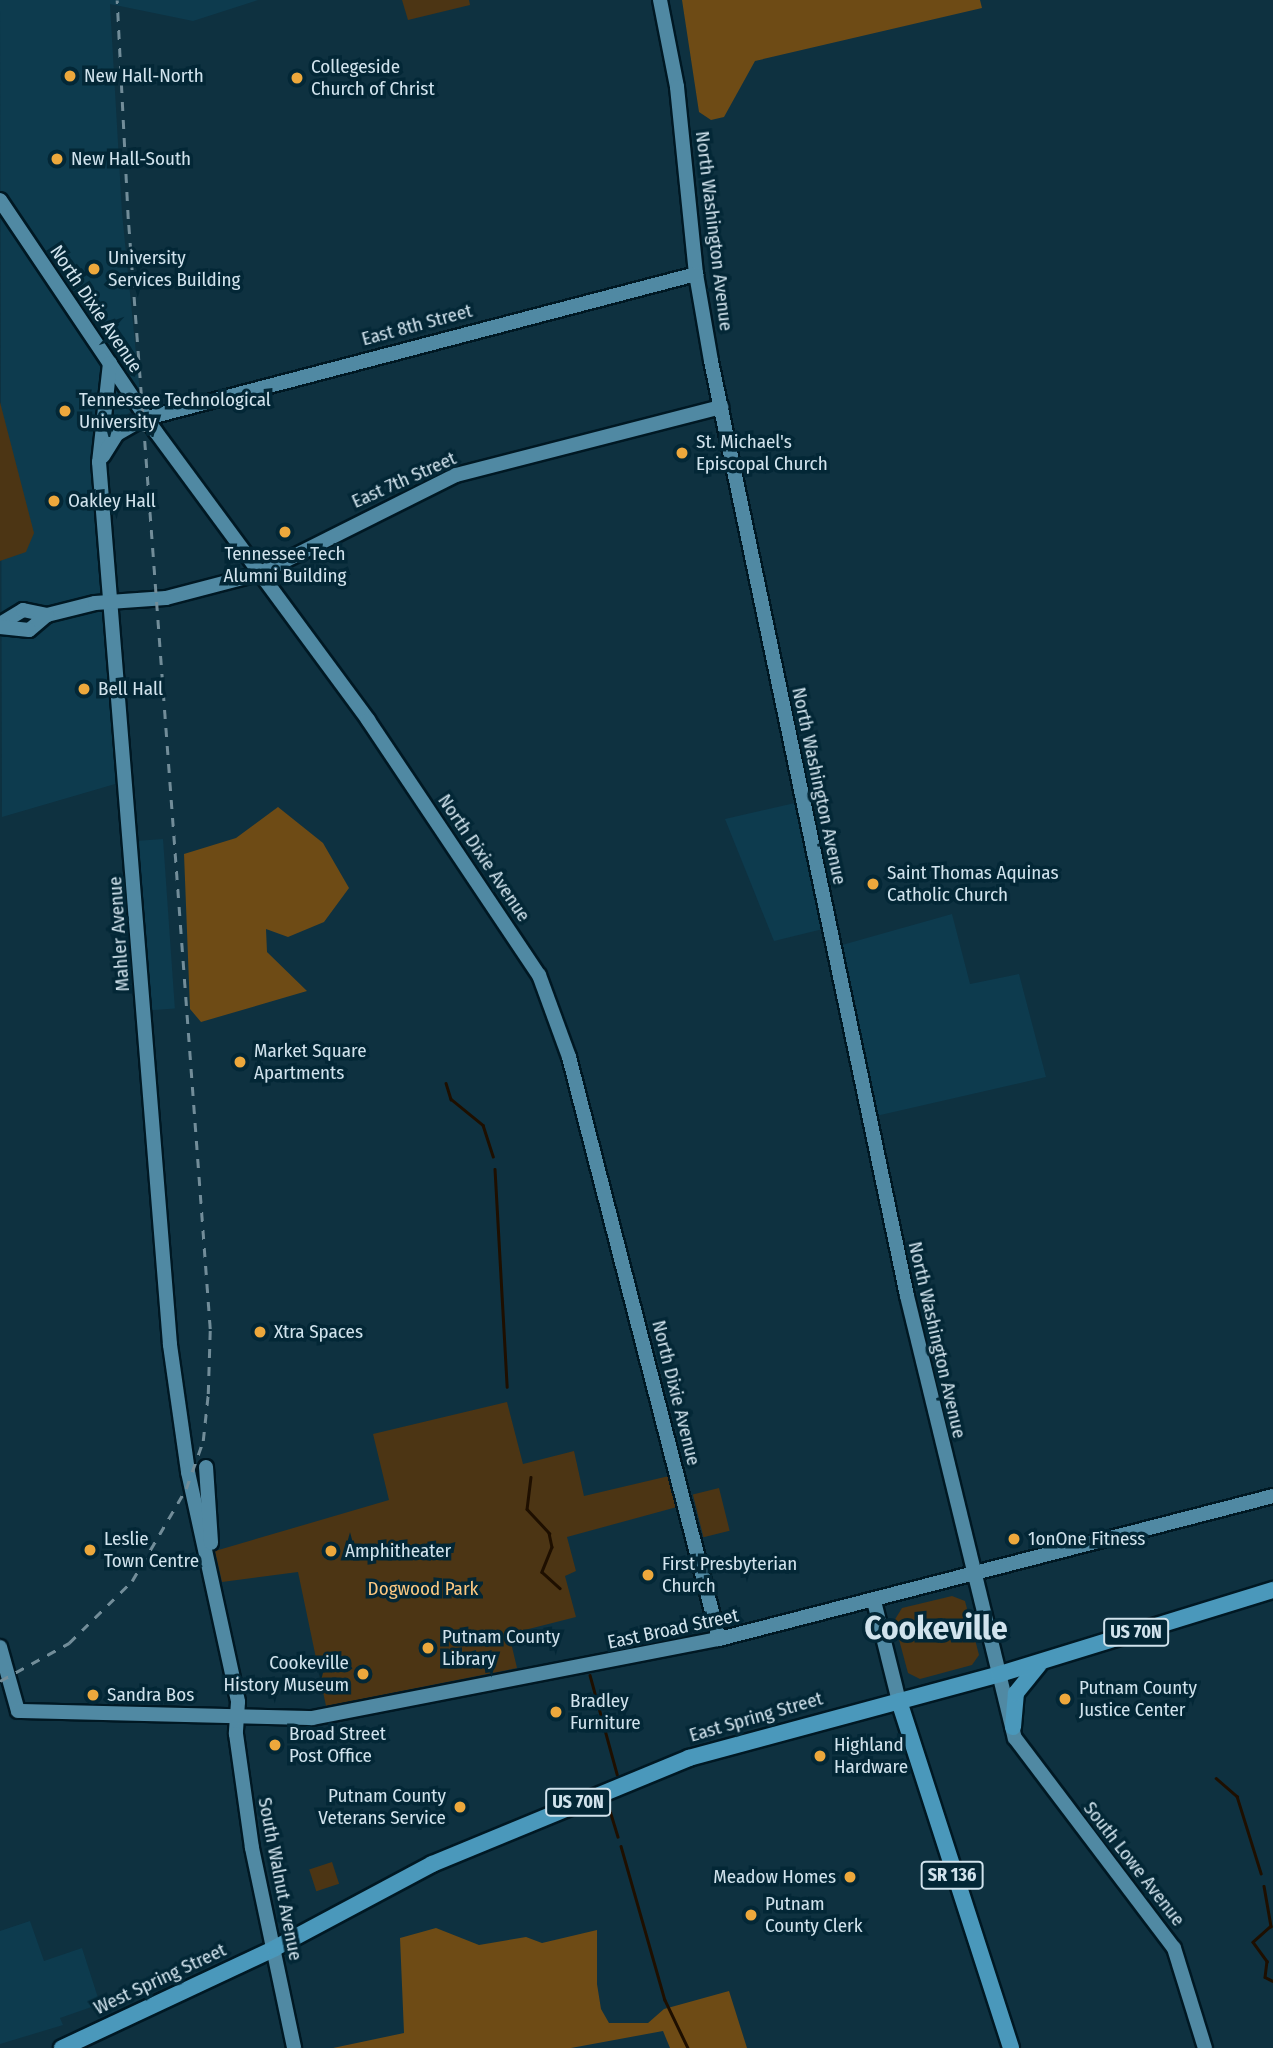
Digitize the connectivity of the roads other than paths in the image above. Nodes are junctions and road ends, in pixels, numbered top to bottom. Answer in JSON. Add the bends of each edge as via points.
{"nodes":[{"id":1,"x":660,"y":0,"type":"edge"},
{"id":2,"x":0,"y":200,"type":"edge"},
{"id":3,"x":696,"y":274,"type":"junction"},
{"id":4,"x":110,"y":363,"type":"junction"},
{"id":5,"x":132,"y":396,"type":"junction"},
{"id":6,"x":721,"y":407,"type":"junction"},
{"id":7,"x":148,"y":419,"type":"junction"},
{"id":8,"x":117,"y":434,"type":"junction"},
{"id":9,"x":99,"y":462,"type":"junction"},
{"id":10,"x":258,"y":574,"type":"junction"},
{"id":11,"x":111,"y":602,"type":"junction"},
{"id":12,"x":0,"y":626,"type":"edge"},
{"id":13,"x":206,"y":1467,"type":"dead end"},
{"id":14,"x":1273,"y":1496,"type":"edge"},
{"id":15,"x":974,"y":1573,"type":"junction"},
{"id":16,"x":215,"y":1586,"type":"junction"},
{"id":17,"x":1273,"y":1590,"type":"edge"},
{"id":18,"x":874,"y":1601,"type":"junction"},
{"id":19,"x":719,"y":1639,"type":"junction"},
{"id":20,"x":0,"y":1647,"type":"edge"},
{"id":21,"x":1044,"y":1661,"type":"junction"},
{"id":22,"x":1000,"y":1674,"type":"junction"},
{"id":23,"x":2,"y":1675,"type":"edge"},
{"id":24,"x":899,"y":1700,"type":"junction"},
{"id":25,"x":236,"y":1717,"type":"junction"},
{"id":26,"x":1013,"y":1727,"type":"junction"},
{"id":27,"x":275,"y":1948,"type":"junction"},
{"id":28,"x":62,"y":2048,"type":"edge"},
{"id":29,"x":294,"y":2048,"type":"edge"},
{"id":30,"x":1011,"y":2048,"type":"edge"},
{"id":31,"x":1205,"y":2048,"type":"edge"}],
"edges":[{"from":1,"to":3,"type":"street","name":"North Washington Avenue","via":[[677,87]]},
{"from":2,"to":4,"type":"street","name":"North Dixie Avenue"},
{"from":3,"to":6,"type":"street","name":"North Washington Avenue"},
{"from":3,"to":7,"type":"street","name":"East 8th Street"},
{"from":4,"to":5,"type":"street","name":"North Dixie Avenue"},
{"from":4,"to":9,"type":"street","name":"Mahler Avenue"},
{"from":5,"to":7,"type":"street","name":"North Dixie Avenue"},
{"from":5,"to":8,"type":"street","via":[[136,413]]},
{"from":6,"to":10,"type":"street","name":"East 7th Street","via":[[456,475]]},
{"from":6,"to":15,"type":"street","name":"North Washington Avenue","via":[[907,1296]]},
{"from":7,"to":8,"type":"street"},
{"from":7,"to":10,"type":"street","name":"North Dixie Avenue"},
{"from":8,"to":9,"type":"street"},
{"from":9,"to":11,"type":"street","name":"Mahler Avenue"},
{"from":10,"to":11,"type":"street","name":"East 7th Street","via":[[166,597]]},
{"from":10,"to":19,"type":"street","name":"North Dixie Avenue","via":[[368,720],[547,992],[587,1124]]},
{"from":11,"to":12,"type":"street","name":"East 7th Street","via":[[47,615],[29,630]]},
{"from":11,"to":16,"type":"street","name":"Mahler Avenue","via":[[162,1266],[188,1472]]},
{"from":13,"to":16,"type":"street"},
{"from":14,"to":15,"type":"street","name":"East Broad Street"},
{"from":15,"to":18,"type":"street","name":"East Broad Street"},
{"from":15,"to":22,"type":"street","name":"North Washington Avenue"},
{"from":16,"to":25,"type":"street","name":"South Walnut Avenue","via":[[238,1702]]},
{"from":17,"to":21,"type":"main road","name":"East Spring Street","number":"US 70N"},
{"from":18,"to":19,"type":"street","name":"East Broad Street"},
{"from":18,"to":24,"type":"street"},
{"from":19,"to":25,"type":"street","name":"East Broad Street","via":[[334,1716]]},
{"from":20,"to":23,"type":"street"},
{"from":21,"to":22,"type":"main road","name":"East Spring Street","number":"US 70N"},
{"from":21,"to":26,"type":"main road","via":[[1016,1693]]},
{"from":22,"to":24,"type":"main road","name":"East Spring Street","number":"US 70N"},
{"from":22,"to":26,"type":"street","name":"South Lowe Avenue"},
{"from":23,"to":25,"type":"street","name":"East Broad Street","via":[[18,1711]]},
{"from":24,"to":27,"type":"main road","name":"East Spring Street","number":"US 70N","via":[[689,1758],[433,1863]]},
{"from":24,"to":30,"type":"main road","number":"SR 136"},
{"from":25,"to":27,"type":"street","name":"South Walnut Avenue","via":[[252,1848]]},
{"from":26,"to":31,"type":"street","name":"South Lowe Avenue","via":[[1024,1754],[1149,1908],[1174,1948]]},
{"from":27,"to":28,"type":"main road","name":"West Spring Street","number":"US 70N"},
{"from":27,"to":29,"type":"street","name":"South Walnut Avenue"}]}
